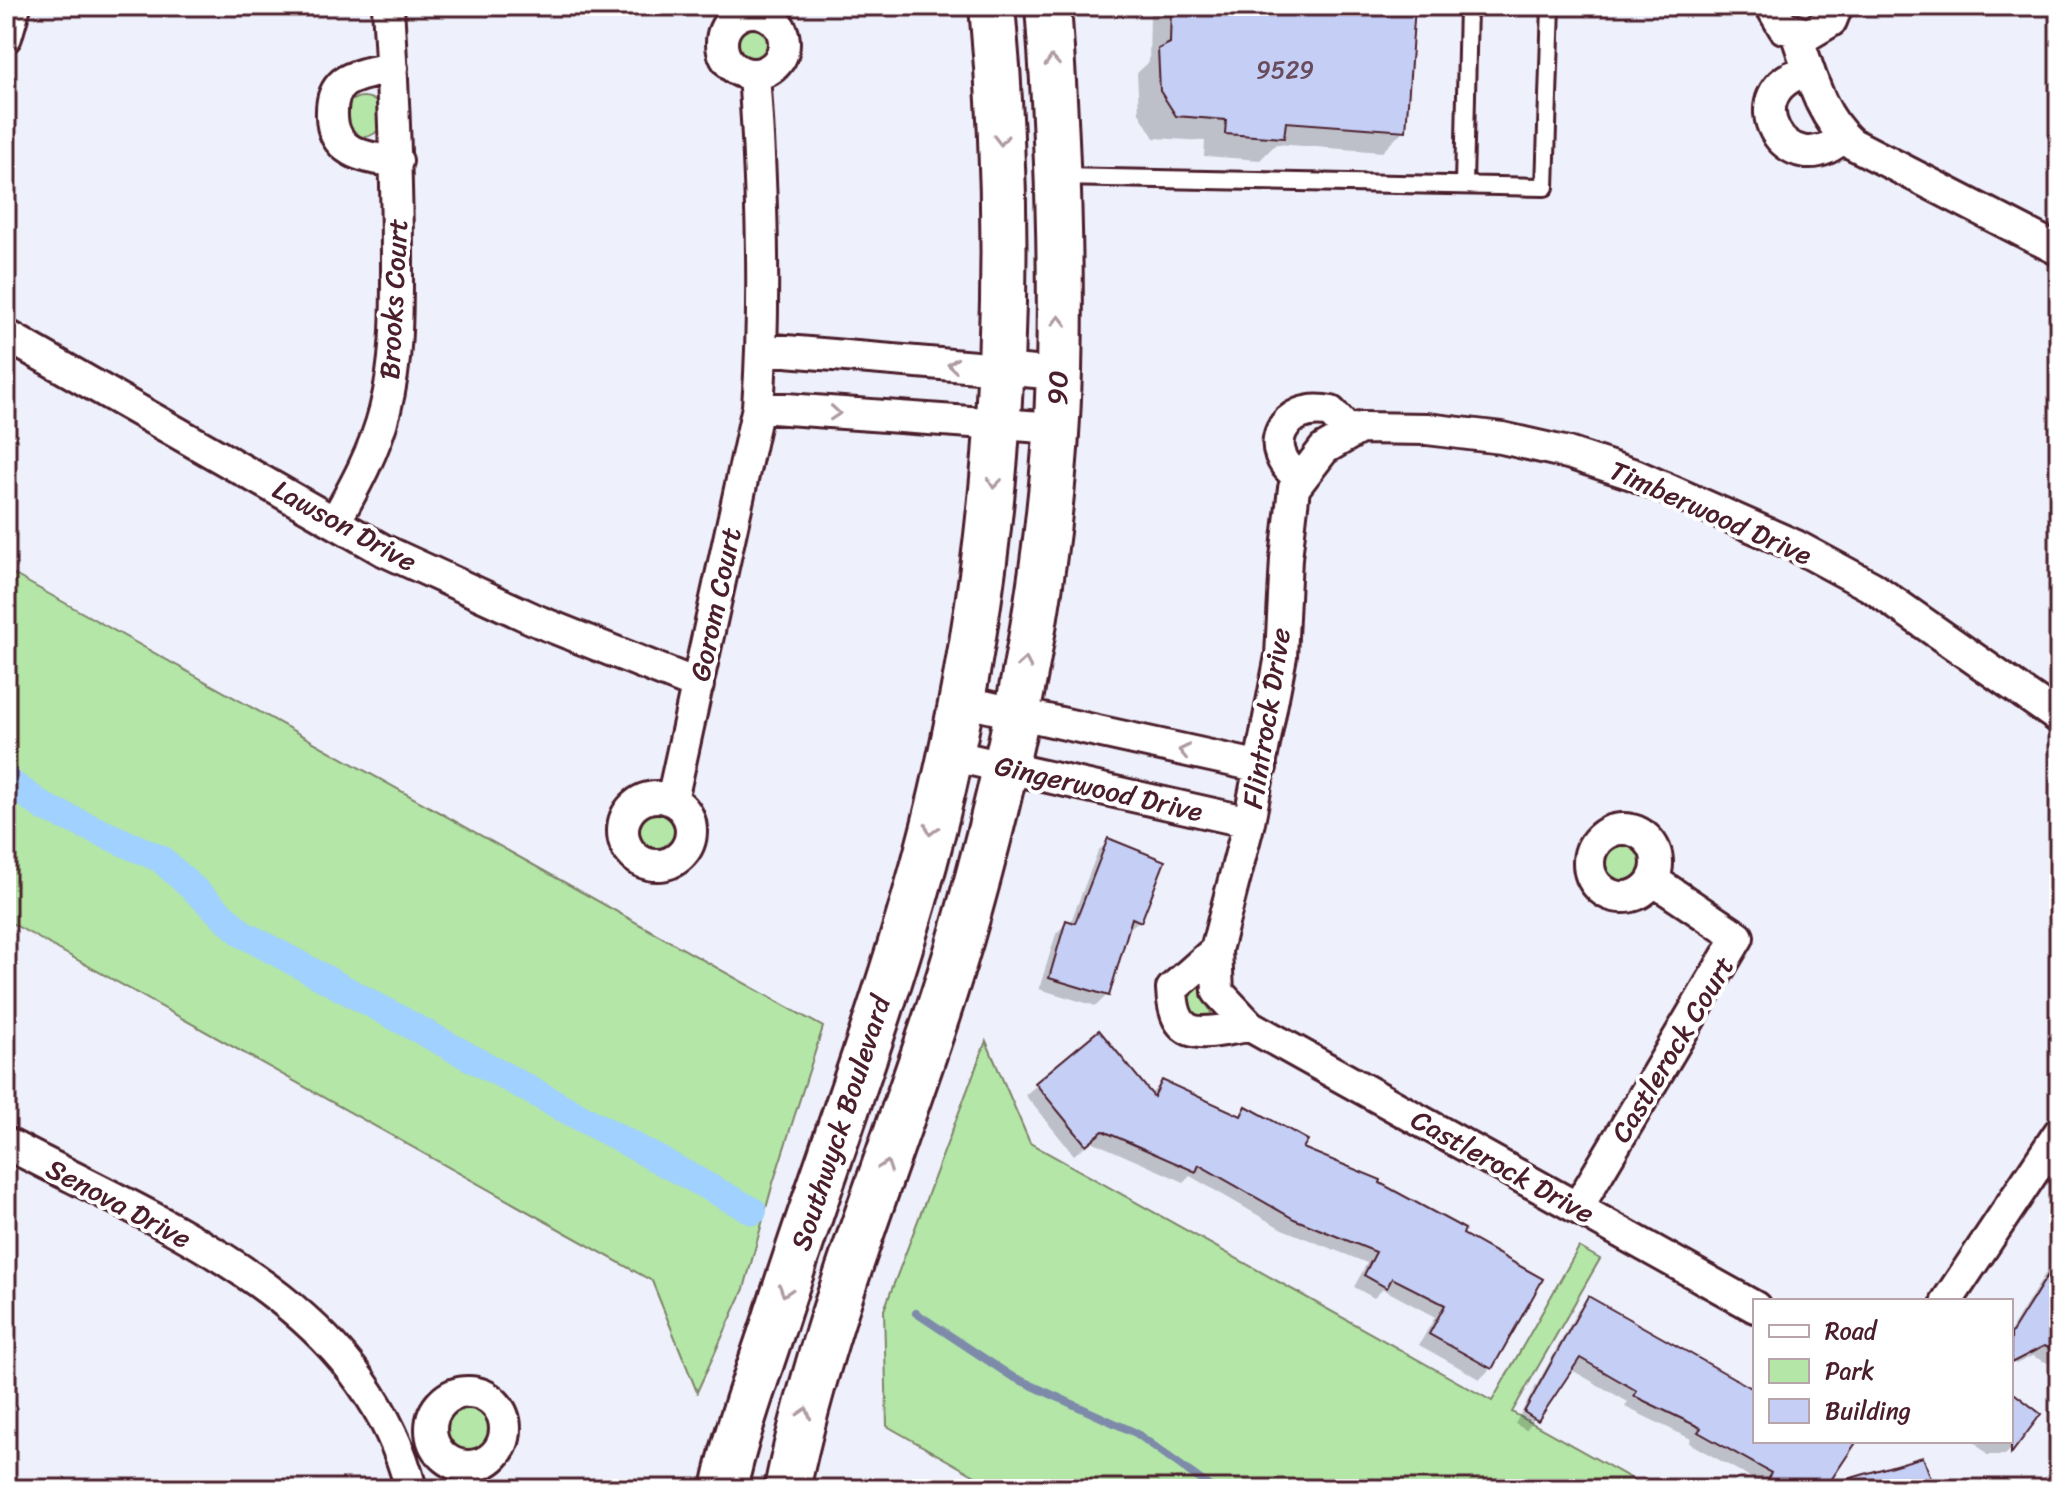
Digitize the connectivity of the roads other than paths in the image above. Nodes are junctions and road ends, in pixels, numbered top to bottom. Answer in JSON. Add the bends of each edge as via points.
{"nodes":[{"id":1,"x":15,"y":6,"type":"edge"},
{"id":2,"x":388,"y":6,"type":"edge"},
{"id":3,"x":992,"y":6,"type":"edge"},
{"id":4,"x":1048,"y":6,"type":"edge"},
{"id":5,"x":1468,"y":6,"type":"edge"},
{"id":6,"x":1551,"y":6,"type":"edge"},
{"id":7,"x":1771,"y":6,"type":"edge"},
{"id":8,"x":1837,"y":6,"type":"edge"},
{"id":9,"x":1796,"y":33,"type":"junction"},
{"id":10,"x":6,"y":37,"type":"edge"},
{"id":11,"x":392,"y":68,"type":"junction"},
{"id":12,"x":1809,"y":71,"type":"junction"},
{"id":13,"x":754,"y":74,"type":"dead end"},
{"id":14,"x":1844,"y":136,"type":"junction"},
{"id":15,"x":397,"y":161,"type":"junction"},
{"id":16,"x":1059,"y":177,"type":"junction"},
{"id":17,"x":1464,"y":185,"type":"junction"},
{"id":18,"x":2059,"y":250,"type":"edge"},
{"id":19,"x":6,"y":335,"type":"edge"},
{"id":20,"x":762,"y":349,"type":"junction"},
{"id":21,"x":1002,"y":368,"type":"junction"},
{"id":22,"x":1059,"y":374,"type":"junction"},
{"id":23,"x":758,"y":407,"type":"junction"},
{"id":24,"x":1000,"y":424,"type":"junction"},
{"id":25,"x":1056,"y":428,"type":"junction"},
{"id":26,"x":1350,"y":433,"type":"junction"},
{"id":27,"x":1324,"y":449,"type":"joint"},
{"id":28,"x":1301,"y":478,"type":"junction"},
{"id":29,"x":335,"y":522,"type":"junction"},
{"id":30,"x":698,"y":685,"type":"junction"},
{"id":31,"x":961,"y":701,"type":"junction"},
{"id":32,"x":1016,"y":713,"type":"junction"},
{"id":33,"x":2059,"y":718,"type":"edge"},
{"id":34,"x":950,"y":755,"type":"junction"},
{"id":35,"x":1004,"y":767,"type":"junction"},
{"id":36,"x":1261,"y":767,"type":"junction"},
{"id":37,"x":672,"y":800,"type":"dead end"},
{"id":38,"x":1249,"y":822,"type":"junction"},
{"id":39,"x":1653,"y":880,"type":"dead end"},
{"id":40,"x":915,"y":899,"type":"junction"},
{"id":41,"x":968,"y":915,"type":"junction"},
{"id":42,"x":1216,"y":950,"type":"junction"},
{"id":43,"x":1218,"y":992,"type":"joint"},
{"id":44,"x":1250,"y":1026,"type":"junction"},
{"id":45,"x":2059,"y":1133,"type":"edge"},
{"id":46,"x":6,"y":1143,"type":"edge"},
{"id":47,"x":1578,"y":1207,"type":"junction"},
{"id":48,"x":1948,"y":1299,"type":"edge"},
{"id":49,"x":1753,"y":1306,"type":"edge"},
{"id":50,"x":434,"y":1444,"type":"dead end"},
{"id":51,"x":407,"y":1476,"type":"edge"},
{"id":52,"x":724,"y":1489,"type":"edge"},
{"id":53,"x":787,"y":1489,"type":"edge"}],
"edges":[{"from":1,"to":10,"type":"street"},
{"from":2,"to":11,"type":"street","name":"Brooks Court"},
{"from":3,"to":21,"type":"street","name":"90","one_way":true,"via":[[1000,113]]},
{"from":16,"to":4,"type":"street","name":"90","one_way":true},
{"from":5,"to":17,"type":"lane"},
{"from":6,"to":17,"type":"lane","via":[[1545,187]]},
{"from":7,"to":9,"type":"street","via":[[1784,28]]},
{"from":8,"to":9,"type":"street","via":[[1821,29]]},
{"from":9,"to":12,"type":"street"},
{"from":11,"to":15,"type":"street","name":"Brooks Court"},
{"from":11,"to":15,"type":"street","via":[[343,83],[332,99],[332,118],[336,139],[351,153]]},
{"from":12,"to":14,"type":"street","via":[[1821,105]]},
{"from":12,"to":14,"type":"street","via":[[1793,74],[1771,98],[1774,131],[1784,144],[1816,153]]},
{"from":13,"to":20,"type":"street","name":"Gorom Court"},
{"from":14,"to":18,"type":"street"},
{"from":15,"to":29,"type":"street","name":"Brooks Court","via":[[397,313],[391,378],[371,453]]},
{"from":16,"to":17,"type":"lane"},
{"from":22,"to":16,"type":"street","name":"90","one_way":true},
{"from":19,"to":29,"type":"street","name":"Lawson Drive"},
{"from":21,"to":20,"type":"street","one_way":true},
{"from":20,"to":23,"type":"street","name":"Gorom Court"},
{"from":21,"to":22,"type":"street"},
{"from":21,"to":24,"type":"street","name":"90"},
{"from":22,"to":25,"type":"street","name":"90"},
{"from":23,"to":24,"type":"street","one_way":true},
{"from":23,"to":30,"type":"street","name":"Gorom Court"},
{"from":24,"to":25,"type":"street"},
{"from":24,"to":31,"type":"street","name":"90","one_way":true},
{"from":32,"to":25,"type":"street","name":"90","one_way":true},
{"from":26,"to":27,"type":"street","name":"Timberwood Drive"},
{"from":26,"to":28,"type":"street","via":[[1331,412],[1302,411],[1290,418],[1278,444],[1289,471]]},
{"from":26,"to":33,"type":"street","name":"Timberwood Drive","via":[[1360,428],[1427,429],[1502,438],[1635,475],[1796,546],[1872,587]]},
{"from":27,"to":28,"type":"street","name":"Flintrock Drive"},
{"from":28,"to":36,"type":"street","name":"Flintrock Drive","via":[[1294,488],[1281,656]]},
{"from":29,"to":30,"type":"street","name":"Lawson Drive","via":[[383,550],[540,622]]},
{"from":30,"to":37,"type":"street","name":"Gorom Court"},
{"from":31,"to":32,"type":"street","name":"Gingerwood Drive"},
{"from":31,"to":34,"type":"street","name":"90"},
{"from":32,"to":35,"type":"street","name":"90"},
{"from":36,"to":32,"type":"street","name":"Gingerwood Drive","one_way":true},
{"from":34,"to":35,"type":"street","name":"Gingerwood Drive"},
{"from":34,"to":40,"type":"street","name":"Southwyck Boulevard","one_way":true},
{"from":35,"to":38,"type":"street","name":"Gingerwood Drive"},
{"from":35,"to":41,"type":"street","name":"Southwyck Boulevard"},
{"from":36,"to":38,"type":"street","name":"Flintrock Drive"},
{"from":38,"to":42,"type":"street","name":"Flintrock Drive"},
{"from":39,"to":47,"type":"street","name":"Castlerock Court","via":[[1738,937]]},
{"from":40,"to":41,"type":"street"},
{"from":40,"to":52,"type":"street","name":"Southwyck Boulevard","one_way":true},
{"from":53,"to":41,"type":"street","name":"Southwyck Boulevard","one_way":true,"via":[[831,1326]]},
{"from":42,"to":43,"type":"street","name":"Flintrock Drive"},
{"from":42,"to":44,"type":"street","via":[[1172,989],[1173,1011],[1183,1026],[1204,1035]]},
{"from":43,"to":44,"type":"street","name":"Castlerock Drive"},
{"from":44,"to":47,"type":"street","name":"Castlerock Drive"},
{"from":45,"to":48,"type":"street"},
{"from":46,"to":51,"type":"street","name":"Senova Drive","via":[[231,1263],[301,1314],[345,1358],[379,1405]]},
{"from":47,"to":49,"type":"street","name":"Castlerock Drive"},
{"from":50,"to":51,"type":"street"}]}
